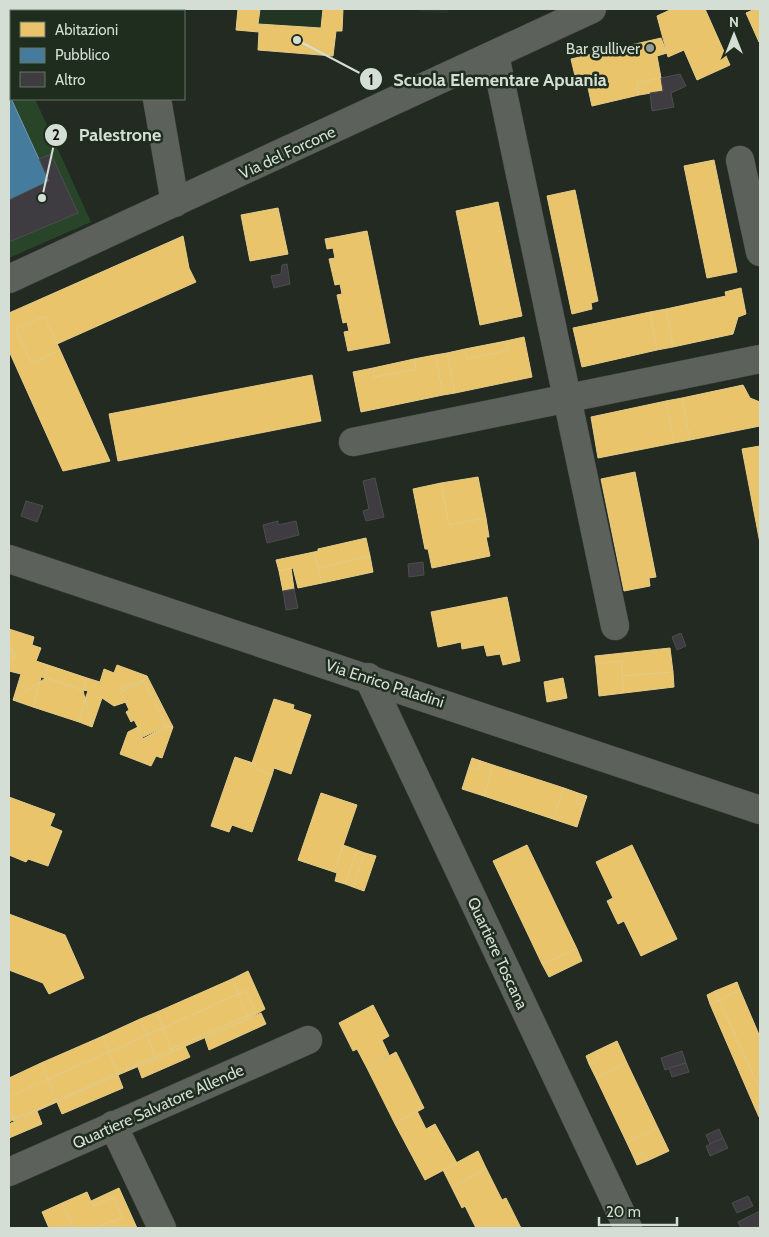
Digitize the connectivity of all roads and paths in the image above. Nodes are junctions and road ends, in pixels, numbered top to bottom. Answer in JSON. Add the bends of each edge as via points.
{"nodes":[{"id":1,"x":592,"y":9,"type":"edge"},
{"id":2,"x":562,"y":16,"type":"edge"},
{"id":3,"x":495,"y":55,"type":"junction"},
{"id":4,"x":157,"y":100,"type":"edge"},
{"id":5,"x":740,"y":160,"type":"dead end"},
{"id":6,"x":175,"y":203,"type":"junction"},
{"id":7,"x":760,"y":252,"type":"edge"},
{"id":8,"x":9,"y":279,"type":"edge"},
{"id":9,"x":760,"y":359,"type":"edge"},
{"id":10,"x":566,"y":399,"type":"junction"},
{"id":11,"x":352,"y":442,"type":"dead end"},
{"id":12,"x":9,"y":560,"type":"edge"},
{"id":13,"x":615,"y":626,"type":"dead end"},
{"id":14,"x":368,"y":677,"type":"junction"},
{"id":15,"x":760,"y":810,"type":"edge"},
{"id":16,"x":308,"y":1040,"type":"dead end"},
{"id":17,"x":114,"y":1125,"type":"junction"},
{"id":18,"x":9,"y":1172,"type":"edge"},
{"id":19,"x":162,"y":1228,"type":"edge"},
{"id":20,"x":628,"y":1228,"type":"edge"}],
"edges":[{"from":1,"to":2,"type":"street","name":"Via del Forcone"},
{"from":2,"to":3,"type":"street","name":"Via del Forcone"},
{"from":3,"to":6,"type":"street","name":"Via del Forcone"},
{"from":3,"to":10,"type":"street"},
{"from":4,"to":6,"type":"street"},
{"from":5,"to":7,"type":"street"},
{"from":6,"to":8,"type":"street","name":"Via del Forcone"},
{"from":9,"to":10,"type":"street"},
{"from":10,"to":11,"type":"street"},
{"from":10,"to":13,"type":"street"},
{"from":12,"to":14,"type":"street","name":"Via Enrico Paladini"},
{"from":14,"to":15,"type":"street","name":"Via Enrico Paladini"},
{"from":14,"to":20,"type":"street","name":"Quartiere Toscana"},
{"from":16,"to":17,"type":"street","name":"Quartiere Salvatore Allende"},
{"from":17,"to":18,"type":"street","name":"Quartiere Salvatore Allende"},
{"from":17,"to":19,"type":"street"}]}
